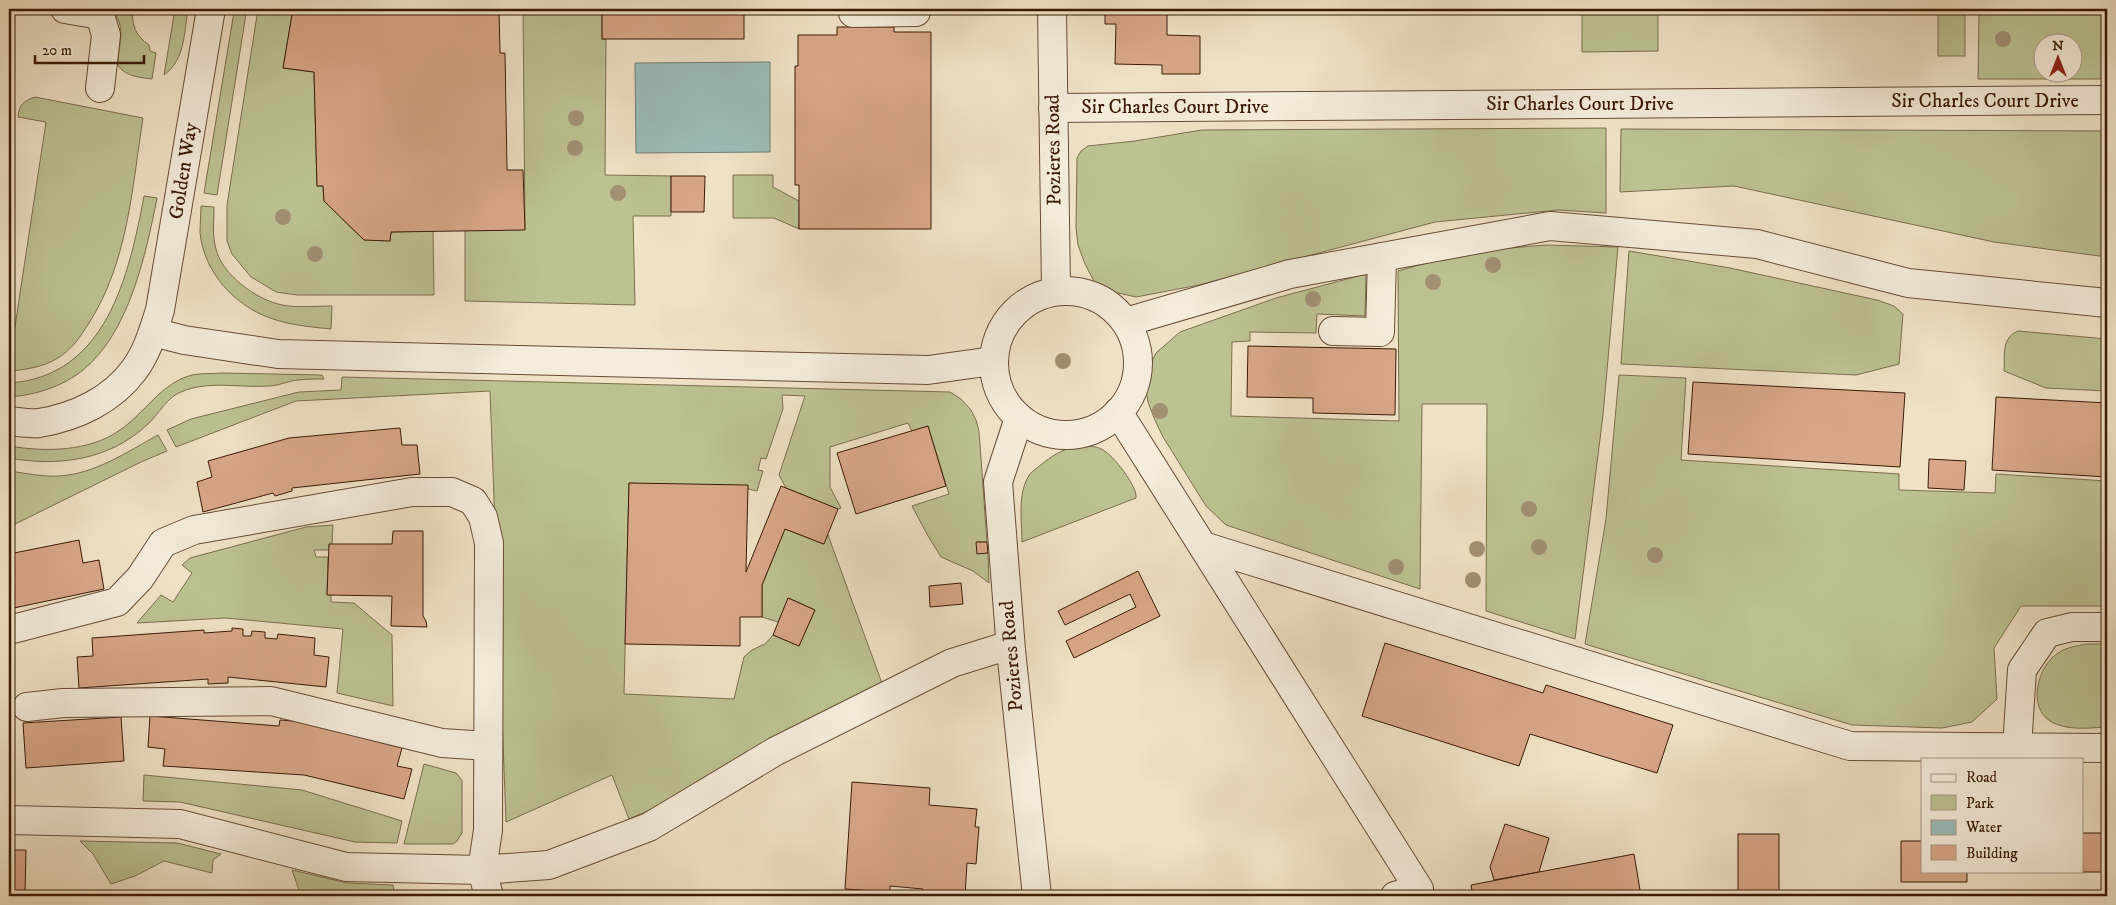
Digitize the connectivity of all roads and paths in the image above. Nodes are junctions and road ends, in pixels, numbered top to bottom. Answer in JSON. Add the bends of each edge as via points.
{"nodes":[{"id":1,"x":65,"y":9,"type":"edge"},
{"id":2,"x":211,"y":9,"type":"edge"},
{"id":3,"x":916,"y":9,"type":"edge"},
{"id":4,"x":1052,"y":9,"type":"edge"},
{"id":5,"x":853,"y":13,"type":"dead end"},
{"id":6,"x":100,"y":88,"type":"dead end"},
{"id":7,"x":2107,"y":100,"type":"edge"},
{"id":8,"x":1053,"y":108,"type":"junction"},
{"id":9,"x":1382,"y":257,"type":"junction"},
{"id":10,"x":1056,"y":291,"type":"junction"},
{"id":11,"x":2107,"y":303,"type":"edge"},
{"id":12,"x":1126,"y":322,"type":"junction"},
{"id":13,"x":1333,"y":331,"type":"dead end"},
{"id":14,"x":153,"y":332,"type":"junction"},
{"id":15,"x":994,"y":361,"type":"junction"},
{"id":16,"x":1118,"y":412,"type":"junction"},
{"id":17,"x":1019,"y":418,"type":"junction"},
{"id":18,"x":9,"y":421,"type":"edge"},
{"id":19,"x":1202,"y":546,"type":"junction"},
{"id":20,"x":2107,"y":627,"type":"edge"},
{"id":21,"x":9,"y":630,"type":"edge"},
{"id":22,"x":1010,"y":645,"type":"junction"},
{"id":23,"x":27,"y":707,"type":"dead end"},
{"id":24,"x":488,"y":746,"type":"junction"},
{"id":25,"x":2017,"y":748,"type":"junction"},
{"id":26,"x":2107,"y":748,"type":"edge"},
{"id":27,"x":9,"y":820,"type":"edge"},
{"id":28,"x":482,"y":870,"type":"junction"},
{"id":29,"x":1412,"y":894,"type":"edge"},
{"id":30,"x":489,"y":896,"type":"edge"},
{"id":31,"x":1038,"y":896,"type":"edge"}],
"edges":[{"from":1,"to":6,"type":"street","via":[[100,15],[106,35]]},
{"from":2,"to":14,"type":"street","name":"Golden Way","via":[[169,261]]},
{"from":3,"to":5,"type":"street","via":[[916,12]]},
{"from":4,"to":8,"type":"street","name":"Pozieres Road"},
{"from":7,"to":8,"type":"street","name":"Sir Charles Court Drive"},
{"from":8,"to":10,"type":"street","name":"Pozieres Road"},
{"from":9,"to":11,"type":"street","via":[[1550,226],[1757,244],[1908,283]]},
{"from":9,"to":12,"type":"street","via":[[1290,274]]},
{"from":9,"to":13,"type":"street","via":[[1380,332]]},
{"from":10,"to":12,"type":"street","via":[[1076,291],[1096,297]]},
{"from":10,"to":15,"type":"street","via":[[1030,300],[1005,323],[996,342]]},
{"from":12,"to":16,"type":"street","via":[[1136,343],[1139,366],[1134,389]]},
{"from":14,"to":15,"type":"street","via":[[184,340],[278,354],[928,370]]},
{"from":14,"to":18,"type":"street","name":"Golden Way","via":[[135,369],[112,393],[78,414],[38,423]]},
{"from":15,"to":17,"type":"street","via":[[996,383]]},
{"from":16,"to":17,"type":"street","via":[[1105,424],[1084,433],[1038,430]]},
{"from":16,"to":19,"type":"street"},
{"from":17,"to":22,"type":"street","name":"Pozieres Road","via":[[998,482]]},
{"from":19,"to":25,"type":"street","via":[[1850,746]]},
{"from":19,"to":29,"type":"street"},
{"from":20,"to":25,"type":"street","via":[[2072,627],[2047,633],[2022,670]]},
{"from":21,"to":24,"type":"street","via":[[117,602],[140,578],[163,543],[194,530],[412,492],[452,492],[473,501],[483,517],[489,543]]},
{"from":22,"to":28,"type":"street","via":[[952,663],[776,750],[649,827],[549,865]]},
{"from":22,"to":31,"type":"street","name":"Pozieres Road"},
{"from":23,"to":24,"type":"street","via":[[63,703],[271,701],[442,743]]},
{"from":24,"to":28,"type":"street","via":[[488,830]]},
{"from":25,"to":26,"type":"street"},
{"from":27,"to":28,"type":"street","via":[[180,824],[346,866]]},
{"from":28,"to":30,"type":"street"}]}
